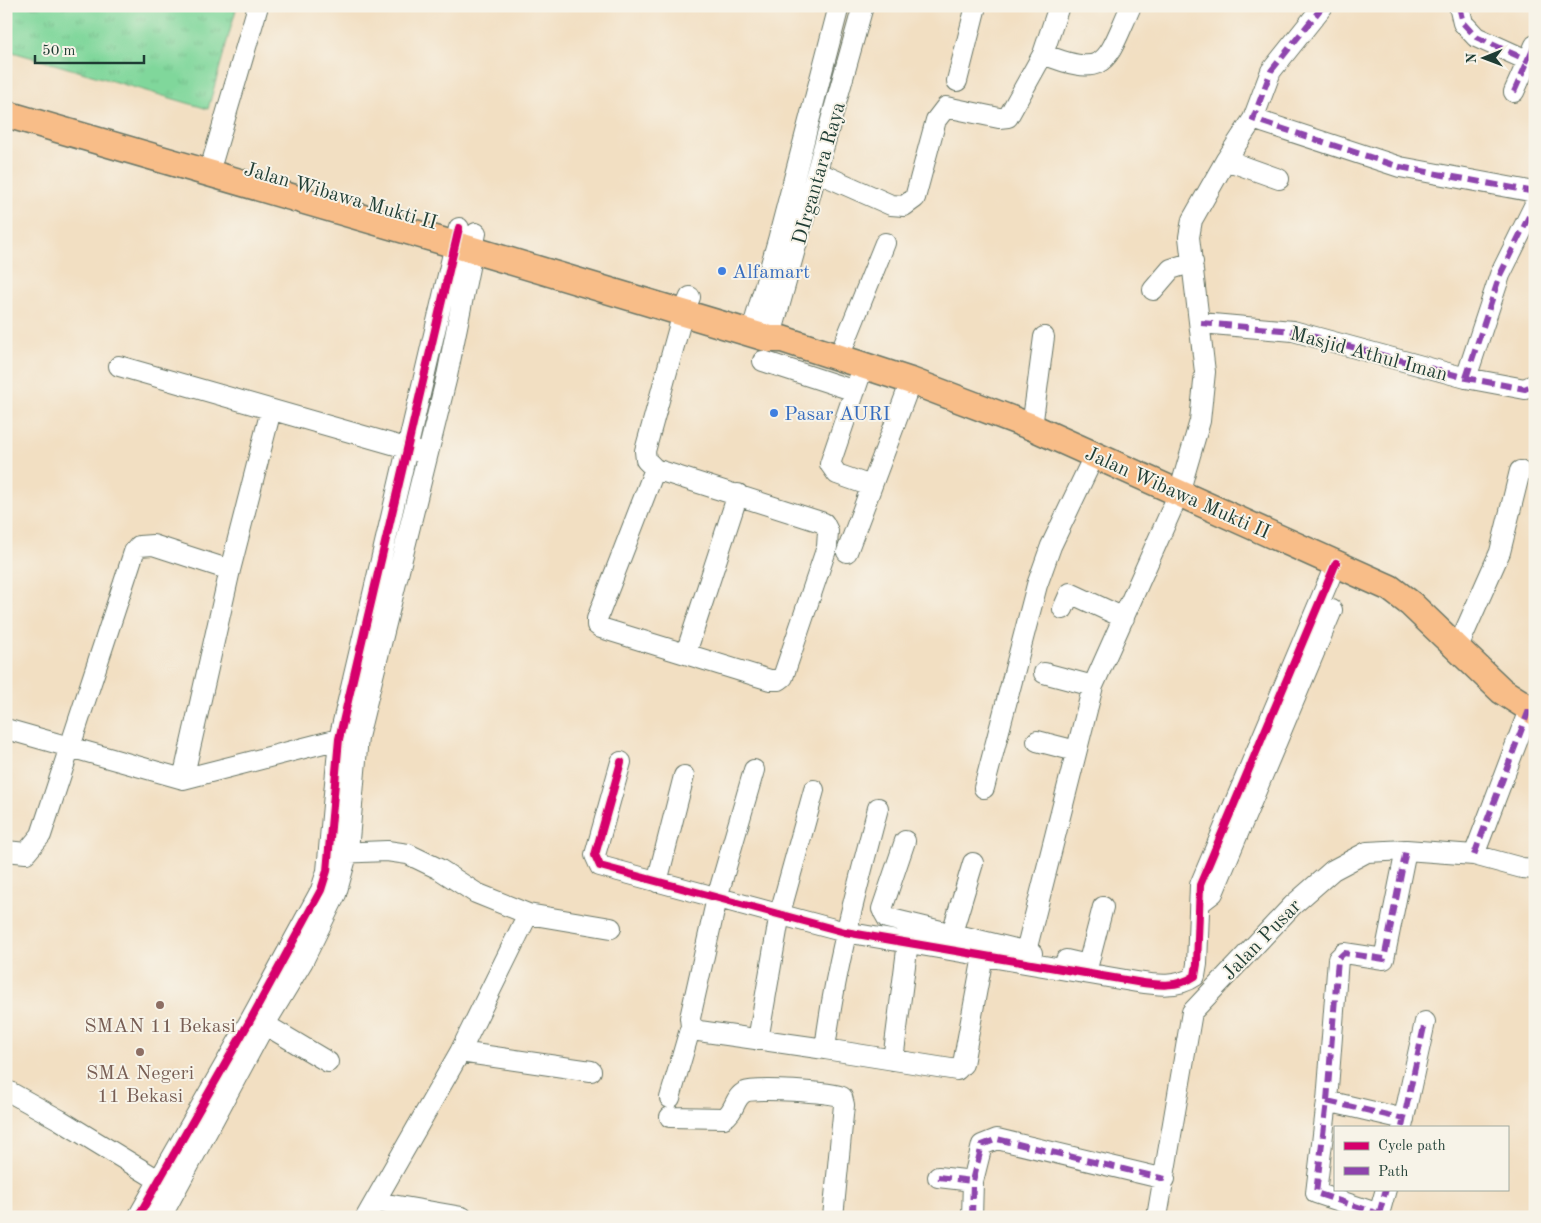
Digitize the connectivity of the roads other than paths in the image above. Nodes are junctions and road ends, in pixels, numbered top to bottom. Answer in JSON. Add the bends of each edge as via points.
{"nodes":[{"id":1,"x":258,"y":6,"type":"edge"},
{"id":2,"x":839,"y":6,"type":"edge"},
{"id":3,"x":863,"y":6,"type":"edge"},
{"id":4,"x":976,"y":6,"type":"edge"},
{"id":5,"x":1059,"y":6,"type":"edge"},
{"id":6,"x":1131,"y":6,"type":"edge"},
{"id":7,"x":1323,"y":6,"type":"edge"},
{"id":8,"x":1459,"y":6,"type":"edge"},
{"id":9,"x":1532,"y":53,"type":"edge"},
{"id":10,"x":1043,"y":54,"type":"junction"},
{"id":11,"x":957,"y":81,"type":"dead end"},
{"id":12,"x":1514,"y":92,"type":"dead end"},
{"id":13,"x":6,"y":100,"type":"edge"},
{"id":14,"x":6,"y":114,"type":"edge"},
{"id":15,"x":1253,"y":118,"type":"junction"},
{"id":16,"x":213,"y":159,"type":"junction"},
{"id":17,"x":1226,"y":160,"type":"junction"},
{"id":18,"x":819,"y":173,"type":"junction"},
{"id":19,"x":1279,"y":178,"type":"dead end"},
{"id":20,"x":1535,"y":192,"type":"edge"},
{"id":21,"x":1535,"y":204,"type":"edge"},
{"id":22,"x":466,"y":239,"type":"junction"},
{"id":23,"x":778,"y":240,"type":"junction"},
{"id":24,"x":885,"y":243,"type":"dead end"},
{"id":25,"x":798,"y":246,"type":"junction"},
{"id":26,"x":1193,"y":262,"type":"junction"},
{"id":27,"x":1153,"y":290,"type":"dead end"},
{"id":28,"x":687,"y":305,"type":"junction"},
{"id":29,"x":1201,"y":323,"type":"junction"},
{"id":30,"x":766,"y":336,"type":"junction"},
{"id":31,"x":1044,"y":337,"type":"dead end"},
{"id":32,"x":839,"y":357,"type":"junction"},
{"id":33,"x":864,"y":364,"type":"junction"},
{"id":34,"x":119,"y":366,"type":"dead end"},
{"id":35,"x":1466,"y":378,"type":"junction"},
{"id":36,"x":911,"y":381,"type":"junction"},
{"id":37,"x":1535,"y":384,"type":"edge"},
{"id":38,"x":854,"y":392,"type":"junction"},
{"id":39,"x":271,"y":410,"type":"junction"},
{"id":40,"x":1032,"y":427,"type":"junction"},
{"id":41,"x":418,"y":452,"type":"junction"},
{"id":42,"x":1095,"y":454,"type":"junction"},
{"id":43,"x":655,"y":469,"type":"junction"},
{"id":44,"x":1520,"y":471,"type":"dead end"},
{"id":45,"x":870,"y":486,"type":"junction"},
{"id":46,"x":1179,"y":493,"type":"junction"},
{"id":47,"x":738,"y":494,"type":"junction"},
{"id":48,"x":846,"y":552,"type":"dead end"},
{"id":49,"x":1342,"y":566,"type":"junction"},
{"id":50,"x":230,"y":570,"type":"junction"},
{"id":51,"x":1070,"y":594,"type":"dead end"},
{"id":52,"x":1124,"y":618,"type":"junction"},
{"id":53,"x":1457,"y":649,"type":"junction"},
{"id":54,"x":686,"y":653,"type":"junction"},
{"id":55,"x":1044,"y":673,"type":"dead end"},
{"id":56,"x":1093,"y":686,"type":"junction"},
{"id":57,"x":1532,"y":711,"type":"edge"},
{"id":58,"x":6,"y":729,"type":"edge"},
{"id":59,"x":349,"y":738,"type":"junction"},
{"id":60,"x":1037,"y":741,"type":"dead end"},
{"id":61,"x":71,"y":747,"type":"junction"},
{"id":62,"x":1076,"y":751,"type":"junction"},
{"id":63,"x":621,"y":762,"type":"dead end"},
{"id":64,"x":754,"y":770,"type":"dead end"},
{"id":65,"x":684,"y":776,"type":"dead end"},
{"id":66,"x":183,"y":780,"type":"junction"},
{"id":67,"x":984,"y":788,"type":"dead end"},
{"id":68,"x":814,"y":790,"type":"dead end"},
{"id":69,"x":878,"y":808,"type":"dead end"},
{"id":70,"x":905,"y":842,"type":"dead end"},
{"id":71,"x":1406,"y":850,"type":"junction"},
{"id":72,"x":6,"y":851,"type":"edge"},
{"id":73,"x":339,"y":852,"type":"junction"},
{"id":74,"x":1474,"y":855,"type":"junction"},
{"id":75,"x":973,"y":863,"type":"dead end"},
{"id":76,"x":1535,"y":870,"type":"edge"},
{"id":77,"x":657,"y":882,"type":"junction"},
{"id":78,"x":717,"y":898,"type":"junction"},
{"id":79,"x":1103,"y":907,"type":"dead end"},
{"id":80,"x":780,"y":913,"type":"junction"},
{"id":81,"x":528,"y":914,"type":"junction"},
{"id":82,"x":611,"y":928,"type":"dead end"},
{"id":83,"x":845,"y":932,"type":"junction"},
{"id":84,"x":952,"y":933,"type":"junction"},
{"id":85,"x":908,"y":942,"type":"junction"},
{"id":86,"x":1026,"y":951,"type":"junction"},
{"id":87,"x":983,"y":956,"type":"junction"},
{"id":88,"x":258,"y":1021,"type":"junction"},
{"id":89,"x":1424,"y":1022,"type":"dead end"},
{"id":90,"x":691,"y":1026,"type":"junction"},
{"id":91,"x":758,"y":1040,"type":"junction"},
{"id":92,"x":825,"y":1049,"type":"junction"},
{"id":93,"x":460,"y":1052,"type":"junction"},
{"id":94,"x":893,"y":1060,"type":"junction"},
{"id":95,"x":328,"y":1062,"type":"dead end"},
{"id":96,"x":591,"y":1071,"type":"dead end"},
{"id":97,"x":6,"y":1090,"type":"edge"},
{"id":98,"x":1327,"y":1101,"type":"junction"},
{"id":99,"x":1403,"y":1123,"type":"edge"},
{"id":100,"x":938,"y":1177,"type":"dead end"},
{"id":101,"x":1165,"y":1179,"type":"junction"},
{"id":102,"x":158,"y":1180,"type":"junction"},
{"id":103,"x":973,"y":1181,"type":"junction"},
{"id":104,"x":1386,"y":1190,"type":"edge"},
{"id":105,"x":175,"y":1191,"type":"junction"},
{"id":106,"x":371,"y":1209,"type":"edge"},
{"id":107,"x":1379,"y":1215,"type":"edge"},
{"id":108,"x":138,"y":1217,"type":"edge"},
{"id":109,"x":161,"y":1217,"type":"edge"},
{"id":110,"x":462,"y":1217,"type":"edge"},
{"id":111,"x":833,"y":1217,"type":"edge"},
{"id":112,"x":972,"y":1217,"type":"edge"},
{"id":113,"x":1157,"y":1217,"type":"edge"}],
"edges":[{"from":1,"to":16,"type":"street"},
{"from":2,"to":23,"type":"street","name":"DIrgantara Raya"},
{"from":3,"to":18,"type":"street","name":"DIrgantara Raya"},
{"from":4,"to":11,"type":"street"},
{"from":5,"to":10,"type":"street"},
{"from":6,"to":10,"type":"street","via":[[1112,49],[1101,63],[1088,67]]},
{"from":7,"to":15,"type":"street","via":[[1271,72]]},
{"from":8,"to":9,"type":"street","via":[[1463,23],[1476,37]]},
{"from":9,"to":12,"type":"street"},
{"from":10,"to":18,"type":"street","via":[[1008,117],[946,107],[936,120],[915,198],[904,206],[891,205]]},
{"from":13,"to":16,"type":"main road","name":"Jalan Wibawa Mukti II"},
{"from":14,"to":22,"type":"main road","name":"Jalan Wibawa Mukti II"},
{"from":15,"to":17,"type":"street"},
{"from":15,"to":20,"type":"street","via":[[1400,167]]},
{"from":16,"to":22,"type":"main road","name":"Jalan Wibawa Mukti II"},
{"from":17,"to":19,"type":"street"},
{"from":17,"to":26,"type":"street","via":[[1192,220],[1189,237]]},
{"from":18,"to":25,"type":"street","name":"DIrgantara Raya"},
{"from":21,"to":35,"type":"street","via":[[1500,275]]},
{"from":22,"to":28,"type":"main road","name":"Jalan Wibawa Mukti II"},
{"from":22,"to":41,"type":"street","via":[[447,376]]},
{"from":23,"to":25,"type":"street"},
{"from":23,"to":30,"type":"street","name":"DIrgantara Raya"},
{"from":24,"to":32,"type":"street"},
{"from":25,"to":30,"type":"street","name":"DIrgantara Raya"},
{"from":26,"to":27,"type":"street","via":[[1171,269]]},
{"from":26,"to":29,"type":"street"},
{"from":28,"to":30,"type":"main road","name":"Jalan Wibawa Mukti II"},
{"from":28,"to":43,"type":"street","via":[[645,450],[646,460]]},
{"from":29,"to":35,"type":"street","name":"Masjid Athul Iman","via":[[1293,331]]},
{"from":29,"to":46,"type":"street","via":[[1205,372],[1200,421]]},
{"from":30,"to":32,"type":"main road","name":"Jalan Wibawa Mukti II"},
{"from":30,"to":38,"type":"street"},
{"from":31,"to":40,"type":"street"},
{"from":32,"to":33,"type":"main road","name":"Jalan Wibawa Mukti II"},
{"from":33,"to":36,"type":"main road","name":"Jalan Wibawa Mukti II"},
{"from":33,"to":38,"type":"street"},
{"from":34,"to":39,"type":"street"},
{"from":35,"to":37,"type":"street","name":"Masjid Athul Iman","via":[[1525,389]]},
{"from":36,"to":40,"type":"main road","name":"Jalan Wibawa Mukti II"},
{"from":36,"to":45,"type":"street"},
{"from":38,"to":45,"type":"street","via":[[830,464],[838,474]]},
{"from":39,"to":41,"type":"street"},
{"from":39,"to":50,"type":"street"},
{"from":40,"to":42,"type":"main road","name":"Jalan Wibawa Mukti II"},
{"from":41,"to":59,"type":"street"},
{"from":42,"to":46,"type":"main road","name":"Jalan Wibawa Mukti II"},
{"from":42,"to":67,"type":"street","via":[[1051,546],[1037,585]]},
{"from":43,"to":47,"type":"street"},
{"from":43,"to":54,"type":"street","via":[[597,624],[601,628]]},
{"from":44,"to":53,"type":"street","via":[[1500,552]]},
{"from":45,"to":48,"type":"street"},
{"from":46,"to":49,"type":"main road","name":"Jalan Wibawa Mukti II"},
{"from":46,"to":52,"type":"street"},
{"from":47,"to":54,"type":"street"},
{"from":47,"to":54,"type":"street","via":[[824,523],[828,531],[827,547],[783,677],[770,680]]},
{"from":49,"to":53,"type":"main road","name":"Jalan Wibawa Mukti II","via":[[1390,588]]},
{"from":49,"to":87,"type":"street","via":[[1215,869],[1213,893],[1200,903],[1195,976],[1186,982],[1155,985]]},
{"from":50,"to":61,"type":"street","via":[[153,545],[139,546],[134,552]]},
{"from":50,"to":66,"type":"street"},
{"from":51,"to":52,"type":"street"},
{"from":52,"to":56,"type":"street"},
{"from":53,"to":57,"type":"main road","name":"Jalan Wibawa Mukti II","via":[[1502,692]]},
{"from":55,"to":56,"type":"street"},
{"from":56,"to":62,"type":"street"},
{"from":57,"to":74,"type":"street"},
{"from":58,"to":61,"type":"street"},
{"from":59,"to":66,"type":"street"},
{"from":59,"to":73,"type":"street"},
{"from":60,"to":62,"type":"street"},
{"from":61,"to":66,"type":"street"},
{"from":61,"to":72,"type":"street","via":[[41,835],[26,853]]},
{"from":62,"to":86,"type":"street"},
{"from":63,"to":77,"type":"street","via":[[595,856],[600,866]]},
{"from":64,"to":78,"type":"street"},
{"from":65,"to":77,"type":"street"},
{"from":68,"to":80,"type":"street"},
{"from":69,"to":83,"type":"street"},
{"from":70,"to":84,"type":"street","via":[[882,909],[887,918]]},
{"from":71,"to":74,"type":"street","name":"Jalan Pusar"},
{"from":71,"to":98,"type":"street","via":[[1384,958],[1344,954],[1338,959]]},
{"from":71,"to":101,"type":"street","name":"Jalan Pusar","via":[[1367,852],[1333,870],[1293,905],[1192,1012]]},
{"from":73,"to":81,"type":"street","via":[[408,854],[476,893]]},
{"from":73,"to":88,"type":"street"},
{"from":74,"to":76,"type":"street","name":"Jalan Pusar"},
{"from":75,"to":84,"type":"street"},
{"from":77,"to":78,"type":"street"},
{"from":78,"to":80,"type":"street"},
{"from":78,"to":90,"type":"street","via":[[690,1018]]},
{"from":79,"to":86,"type":"street","via":[[1088,965]]},
{"from":80,"to":83,"type":"street"},
{"from":80,"to":91,"type":"street"},
{"from":81,"to":82,"type":"street"},
{"from":81,"to":93,"type":"street"},
{"from":83,"to":85,"type":"street"},
{"from":83,"to":92,"type":"street"},
{"from":84,"to":86,"type":"street"},
{"from":85,"to":87,"type":"street"},
{"from":85,"to":94,"type":"street"},
{"from":87,"to":94,"type":"street","via":[[963,1064],[957,1070]]},
{"from":88,"to":95,"type":"street"},
{"from":88,"to":102,"type":"street"},
{"from":88,"to":105,"type":"street"},
{"from":89,"to":99,"type":"street"},
{"from":90,"to":91,"type":"street","via":[[699,1031]]},
{"from":90,"to":111,"type":"street","via":[[670,1107],[724,1118],[730,1114],[739,1097],[752,1090],[842,1098],[844,1105]]},
{"from":91,"to":92,"type":"street"},
{"from":92,"to":94,"type":"street"},
{"from":93,"to":96,"type":"street"},
{"from":93,"to":106,"type":"street"},
{"from":97,"to":102,"type":"street"},
{"from":98,"to":99,"type":"street"},
{"from":98,"to":107,"type":"street","via":[[1316,1193]]},
{"from":100,"to":103,"type":"street"},
{"from":101,"to":103,"type":"street","via":[[996,1139],[982,1145]]},
{"from":101,"to":113,"type":"street","name":"Jalan Pusar"},
{"from":102,"to":105,"type":"street"},
{"from":102,"to":108,"type":"street"},
{"from":103,"to":112,"type":"street"},
{"from":104,"to":107,"type":"street"},
{"from":105,"to":109,"type":"street"},
{"from":106,"to":110,"type":"street"}]}
